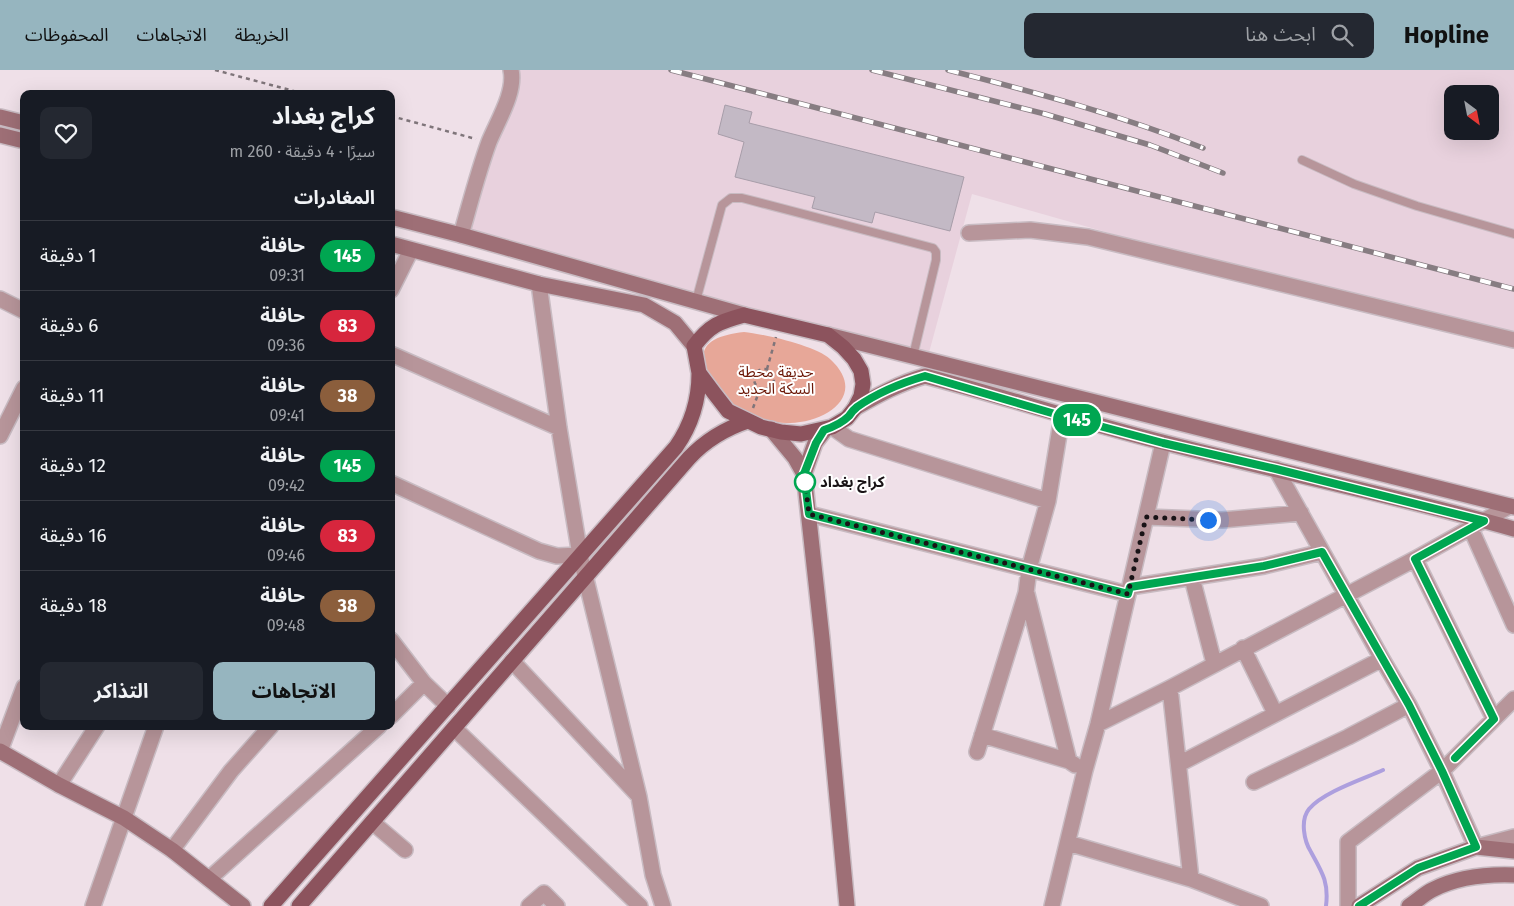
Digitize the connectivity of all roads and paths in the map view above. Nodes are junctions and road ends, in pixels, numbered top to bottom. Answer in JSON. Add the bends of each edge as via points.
{"nodes":[{"id":1,"x":215,"y":70,"type":"edge"},
{"id":2,"x":511,"y":70,"type":"edge"},
{"id":3,"x":290,"y":90,"type":"edge"},
{"id":4,"x":0,"y":117,"type":"edge"},
{"id":5,"x":395,"y":117,"type":"edge"},
{"id":6,"x":20,"y":122,"type":"edge"},
{"id":7,"x":0,"y":135,"type":"edge"},
{"id":8,"x":20,"y":140,"type":"edge"},
{"id":9,"x":489,"y":142,"type":"junction"},
{"id":10,"x":1302,"y":160,"type":"dead end"},
{"id":11,"x":395,"y":218,"type":"edge"},
{"id":12,"x":969,"y":233,"type":"dead end"},
{"id":13,"x":1514,"y":234,"type":"edge"},
{"id":14,"x":461,"y":235,"type":"junction"},
{"id":15,"x":395,"y":245,"type":"edge"},
{"id":16,"x":411,"y":250,"type":"junction"},
{"id":17,"x":395,"y":282,"type":"edge"},
{"id":18,"x":539,"y":284,"type":"junction"},
{"id":19,"x":0,"y":300,"type":"edge"},
{"id":20,"x":696,"y":301,"type":"junction"},
{"id":21,"x":20,"y":309,"type":"edge"},
{"id":22,"x":744,"y":315,"type":"junction"},
{"id":23,"x":780,"y":324,"type":"junction"},
{"id":24,"x":828,"y":335,"type":"junction"},
{"id":25,"x":1514,"y":340,"type":"edge"},
{"id":26,"x":694,"y":346,"type":"junction"},
{"id":27,"x":395,"y":356,"type":"edge"},
{"id":28,"x":913,"y":356,"type":"junction"},
{"id":29,"x":767,"y":369,"type":"junction"},
{"id":30,"x":699,"y":373,"type":"junction"},
{"id":31,"x":760,"y":389,"type":"junction"},
{"id":32,"x":20,"y":396,"type":"edge"},
{"id":33,"x":855,"y":408,"type":"junction"},
{"id":34,"x":1062,"y":416,"type":"junction"},
{"id":35,"x":748,"y":421,"type":"junction"},
{"id":36,"x":560,"y":428,"type":"junction"},
{"id":37,"x":828,"y":428,"type":"junction"},
{"id":38,"x":771,"y":430,"type":"junction"},
{"id":39,"x":0,"y":436,"type":"edge"},
{"id":40,"x":1163,"y":443,"type":"junction"},
{"id":41,"x":1276,"y":469,"type":"junction"},
{"id":42,"x":804,"y":474,"type":"junction"},
{"id":43,"x":395,"y":485,"type":"edge"},
{"id":44,"x":1048,"y":501,"type":"junction"},
{"id":45,"x":1512,"y":506,"type":"edge"},
{"id":46,"x":1300,"y":513,"type":"junction"},
{"id":47,"x":809,"y":514,"type":"junction"},
{"id":48,"x":1146,"y":517,"type":"junction"},
{"id":49,"x":1484,"y":521,"type":"junction"},
{"id":50,"x":1471,"y":529,"type":"junction"},
{"id":51,"x":1514,"y":530,"type":"edge"},
{"id":52,"x":1322,"y":552,"type":"junction"},
{"id":53,"x":580,"y":556,"type":"junction"},
{"id":54,"x":1415,"y":559,"type":"junction"},
{"id":55,"x":1029,"y":569,"type":"junction"},
{"id":56,"x":585,"y":577,"type":"junction"},
{"id":57,"x":1192,"y":578,"type":"junction"},
{"id":58,"x":1129,"y":590,"type":"junction"},
{"id":59,"x":1026,"y":592,"type":"junction"},
{"id":60,"x":1346,"y":594,"type":"junction"},
{"id":61,"x":1514,"y":625,"type":"edge"},
{"id":62,"x":395,"y":645,"type":"edge"},
{"id":63,"x":1243,"y":648,"type":"junction"},
{"id":64,"x":1382,"y":659,"type":"junction"},
{"id":65,"x":512,"y":661,"type":"junction"},
{"id":66,"x":1214,"y":663,"type":"junction"},
{"id":67,"x":424,"y":683,"type":"junction"},
{"id":68,"x":1170,"y":688,"type":"junction"},
{"id":69,"x":20,"y":698,"type":"edge"},
{"id":70,"x":1514,"y":699,"type":"edge"},
{"id":71,"x":1409,"y":705,"type":"junction"},
{"id":72,"x":448,"y":706,"type":"junction"},
{"id":73,"x":395,"y":712,"type":"edge"},
{"id":74,"x":1275,"y":713,"type":"junction"},
{"id":75,"x":1494,"y":719,"type":"junction"},
{"id":76,"x":1098,"y":724,"type":"junction"},
{"id":77,"x":454,"y":728,"type":"junction"},
{"id":78,"x":94,"y":730,"type":"edge"},
{"id":79,"x":154,"y":730,"type":"edge"},
{"id":80,"x":267,"y":730,"type":"edge"},
{"id":81,"x":375,"y":730,"type":"edge"},
{"id":82,"x":982,"y":735,"type":"junction"},
{"id":83,"x":0,"y":751,"type":"edge"},
{"id":84,"x":977,"y":752,"type":"dead end"},
{"id":85,"x":1069,"y":761,"type":"junction"},
{"id":86,"x":1179,"y":764,"type":"junction"},
{"id":87,"x":1085,"y":770,"type":"junction"},
{"id":88,"x":1442,"y":771,"type":"junction"},
{"id":89,"x":1254,"y":782,"type":"dead end"},
{"id":90,"x":59,"y":784,"type":"junction"},
{"id":91,"x":639,"y":797,"type":"junction"},
{"id":92,"x":124,"y":818,"type":"junction"},
{"id":93,"x":372,"y":822,"type":"junction"},
{"id":94,"x":1514,"y":837,"type":"edge"},
{"id":95,"x":1068,"y":842,"type":"junction"},
{"id":96,"x":1476,"y":847,"type":"junction"},
{"id":97,"x":172,"y":850,"type":"junction"},
{"id":98,"x":405,"y":850,"type":"dead end"},
{"id":99,"x":1514,"y":851,"type":"edge"},
{"id":100,"x":1514,"y":876,"type":"edge"},
{"id":101,"x":209,"y":879,"type":"junction"},
{"id":102,"x":1191,"y":879,"type":"junction"},
{"id":103,"x":94,"y":906,"type":"edge"},
{"id":104,"x":243,"y":906,"type":"edge"},
{"id":105,"x":271,"y":906,"type":"edge"},
{"id":106,"x":299,"y":906,"type":"edge"},
{"id":107,"x":529,"y":906,"type":"edge"},
{"id":108,"x":557,"y":906,"type":"edge"},
{"id":109,"x":640,"y":906,"type":"edge"},
{"id":110,"x":664,"y":906,"type":"edge"},
{"id":111,"x":847,"y":906,"type":"edge"},
{"id":112,"x":1052,"y":906,"type":"edge"},
{"id":113,"x":1261,"y":906,"type":"edge"},
{"id":114,"x":1348,"y":906,"type":"edge"},
{"id":115,"x":1359,"y":906,"type":"edge"},
{"id":116,"x":1409,"y":906,"type":"edge"}],
"edges":[{"from":1,"to":3,"type":"path"},
{"from":2,"to":9,"type":"street","via":[[510,91]]},
{"from":4,"to":6,"type":"main road"},
{"from":5,"to":9,"type":"path"},
{"from":7,"to":8,"type":"main road"},
{"from":9,"to":14,"type":"street"},
{"from":10,"to":13,"type":"lane","via":[[1354,184],[1408,203]]},
{"from":11,"to":14,"type":"main road"},
{"from":12,"to":25,"type":"street","via":[[1030,230],[1088,236]]},
{"from":14,"to":20,"type":"main road"},
{"from":15,"to":16,"type":"main road"},
{"from":16,"to":17,"type":"street"},
{"from":16,"to":18,"type":"main road"},
{"from":18,"to":26,"type":"main road","via":[[644,305],[675,323]]},
{"from":18,"to":36,"type":"street"},
{"from":19,"to":21,"type":"street"},
{"from":20,"to":22,"type":"main road"},
{"from":20,"to":28,"type":"lane","via":[[720,210],[726,200],[736,197],[789,210],[929,246],[936,252]]},
{"from":22,"to":23,"type":"main road"},
{"from":22,"to":26,"type":"main road","via":[[716,324],[704,332]]},
{"from":23,"to":24,"type":"main road"},
{"from":23,"to":29,"type":"path"},
{"from":24,"to":28,"type":"main road"},
{"from":24,"to":33,"type":"main road","via":[[854,359],[861,371],[863,384]]},
{"from":26,"to":30,"type":"main road"},
{"from":27,"to":36,"type":"street"},
{"from":28,"to":45,"type":"main road"},
{"from":29,"to":31,"type":"path","via":[[755,375],[754,381]]},
{"from":29,"to":31,"type":"path","via":[[773,373],[774,383],[770,388]]},
{"from":30,"to":35,"type":"main road","via":[[728,411]]},
{"from":30,"to":53,"type":"main road","via":[[696,404],[685,434]]},
{"from":31,"to":35,"type":"path"},
{"from":32,"to":39,"type":"street"},
{"from":33,"to":34,"type":"main road","via":[[888,389],[925,376]]},
{"from":33,"to":37,"type":"main road","via":[[847,418]]},
{"from":34,"to":40,"type":"main road"},
{"from":34,"to":44,"type":"street"},
{"from":35,"to":38,"type":"main road"},
{"from":35,"to":56,"type":"main road","via":[[722,431],[699,448]]},
{"from":36,"to":53,"type":"street"},
{"from":37,"to":38,"type":"main road","via":[[801,434]]},
{"from":37,"to":42,"type":"main road","via":[[816,443]]},
{"from":37,"to":44,"type":"street","via":[[849,439]]},
{"from":38,"to":42,"type":"main road"},
{"from":40,"to":41,"type":"main road"},
{"from":40,"to":48,"type":"street"},
{"from":41,"to":46,"type":"street"},
{"from":41,"to":49,"type":"main road"},
{"from":42,"to":47,"type":"main road"},
{"from":43,"to":53,"type":"street","via":[[538,551],[557,556]]},
{"from":44,"to":55,"type":"street"},
{"from":45,"to":49,"type":"street"},
{"from":46,"to":48,"type":"street","via":[[1222,520]]},
{"from":46,"to":52,"type":"street"},
{"from":47,"to":55,"type":"street"},
{"from":47,"to":111,"type":"main road"},
{"from":48,"to":58,"type":"street"},
{"from":49,"to":50,"type":"street"},
{"from":49,"to":51,"type":"main road"},
{"from":50,"to":54,"type":"street"},
{"from":50,"to":61,"type":"street"},
{"from":52,"to":57,"type":"street"},
{"from":52,"to":60,"type":"street"},
{"from":53,"to":56,"type":"street"},
{"from":53,"to":72,"type":"main road"},
{"from":54,"to":60,"type":"street"},
{"from":54,"to":75,"type":"street"},
{"from":55,"to":58,"type":"street"},
{"from":55,"to":59,"type":"street"},
{"from":56,"to":65,"type":"main road"},
{"from":56,"to":91,"type":"street"},
{"from":57,"to":58,"type":"street"},
{"from":57,"to":66,"type":"street"},
{"from":58,"to":76,"type":"street"},
{"from":59,"to":82,"type":"street"},
{"from":59,"to":85,"type":"street"},
{"from":60,"to":63,"type":"street"},
{"from":60,"to":64,"type":"street"},
{"from":62,"to":67,"type":"street"},
{"from":63,"to":66,"type":"street"},
{"from":63,"to":74,"type":"street"},
{"from":64,"to":71,"type":"street"},
{"from":64,"to":74,"type":"street"},
{"from":65,"to":77,"type":"main road"},
{"from":65,"to":91,"type":"street"},
{"from":66,"to":68,"type":"street"},
{"from":67,"to":72,"type":"street"},
{"from":67,"to":73,"type":"street"},
{"from":68,"to":76,"type":"street"},
{"from":68,"to":86,"type":"street"},
{"from":69,"to":83,"type":"street"},
{"from":70,"to":75,"type":"street"},
{"from":71,"to":88,"type":"street"},
{"from":71,"to":89,"type":"street"},
{"from":72,"to":105,"type":"main road"},
{"from":74,"to":86,"type":"street"},
{"from":75,"to":88,"type":"street"},
{"from":76,"to":87,"type":"street"},
{"from":77,"to":93,"type":"main road"},
{"from":77,"to":109,"type":"street"},
{"from":78,"to":90,"type":"street"},
{"from":79,"to":92,"type":"street"},
{"from":80,"to":97,"type":"street","via":[[231,771]]},
{"from":81,"to":101,"type":"street"},
{"from":82,"to":84,"type":"street"},
{"from":82,"to":85,"type":"street"},
{"from":83,"to":90,"type":"main road"},
{"from":85,"to":87,"type":"street"},
{"from":86,"to":102,"type":"street"},
{"from":87,"to":95,"type":"street"},
{"from":88,"to":96,"type":"street"},
{"from":88,"to":114,"type":"street","via":[[1348,842]]},
{"from":90,"to":92,"type":"main road"},
{"from":91,"to":110,"type":"street","via":[[653,875]]},
{"from":92,"to":97,"type":"main road"},
{"from":92,"to":103,"type":"street"},
{"from":93,"to":98,"type":"street"},
{"from":93,"to":106,"type":"main road"},
{"from":94,"to":96,"type":"street"},
{"from":95,"to":102,"type":"street"},
{"from":95,"to":112,"type":"street"},
{"from":96,"to":99,"type":"main road"},
{"from":96,"to":115,"type":"main road","via":[[1418,868]]},
{"from":97,"to":101,"type":"main road"},
{"from":100,"to":116,"type":"main road","via":[[1493,874],[1458,880],[1432,890]]},
{"from":101,"to":104,"type":"main road"},
{"from":102,"to":113,"type":"street"},
{"from":107,"to":108,"type":"street","via":[[544,893]]}]}
